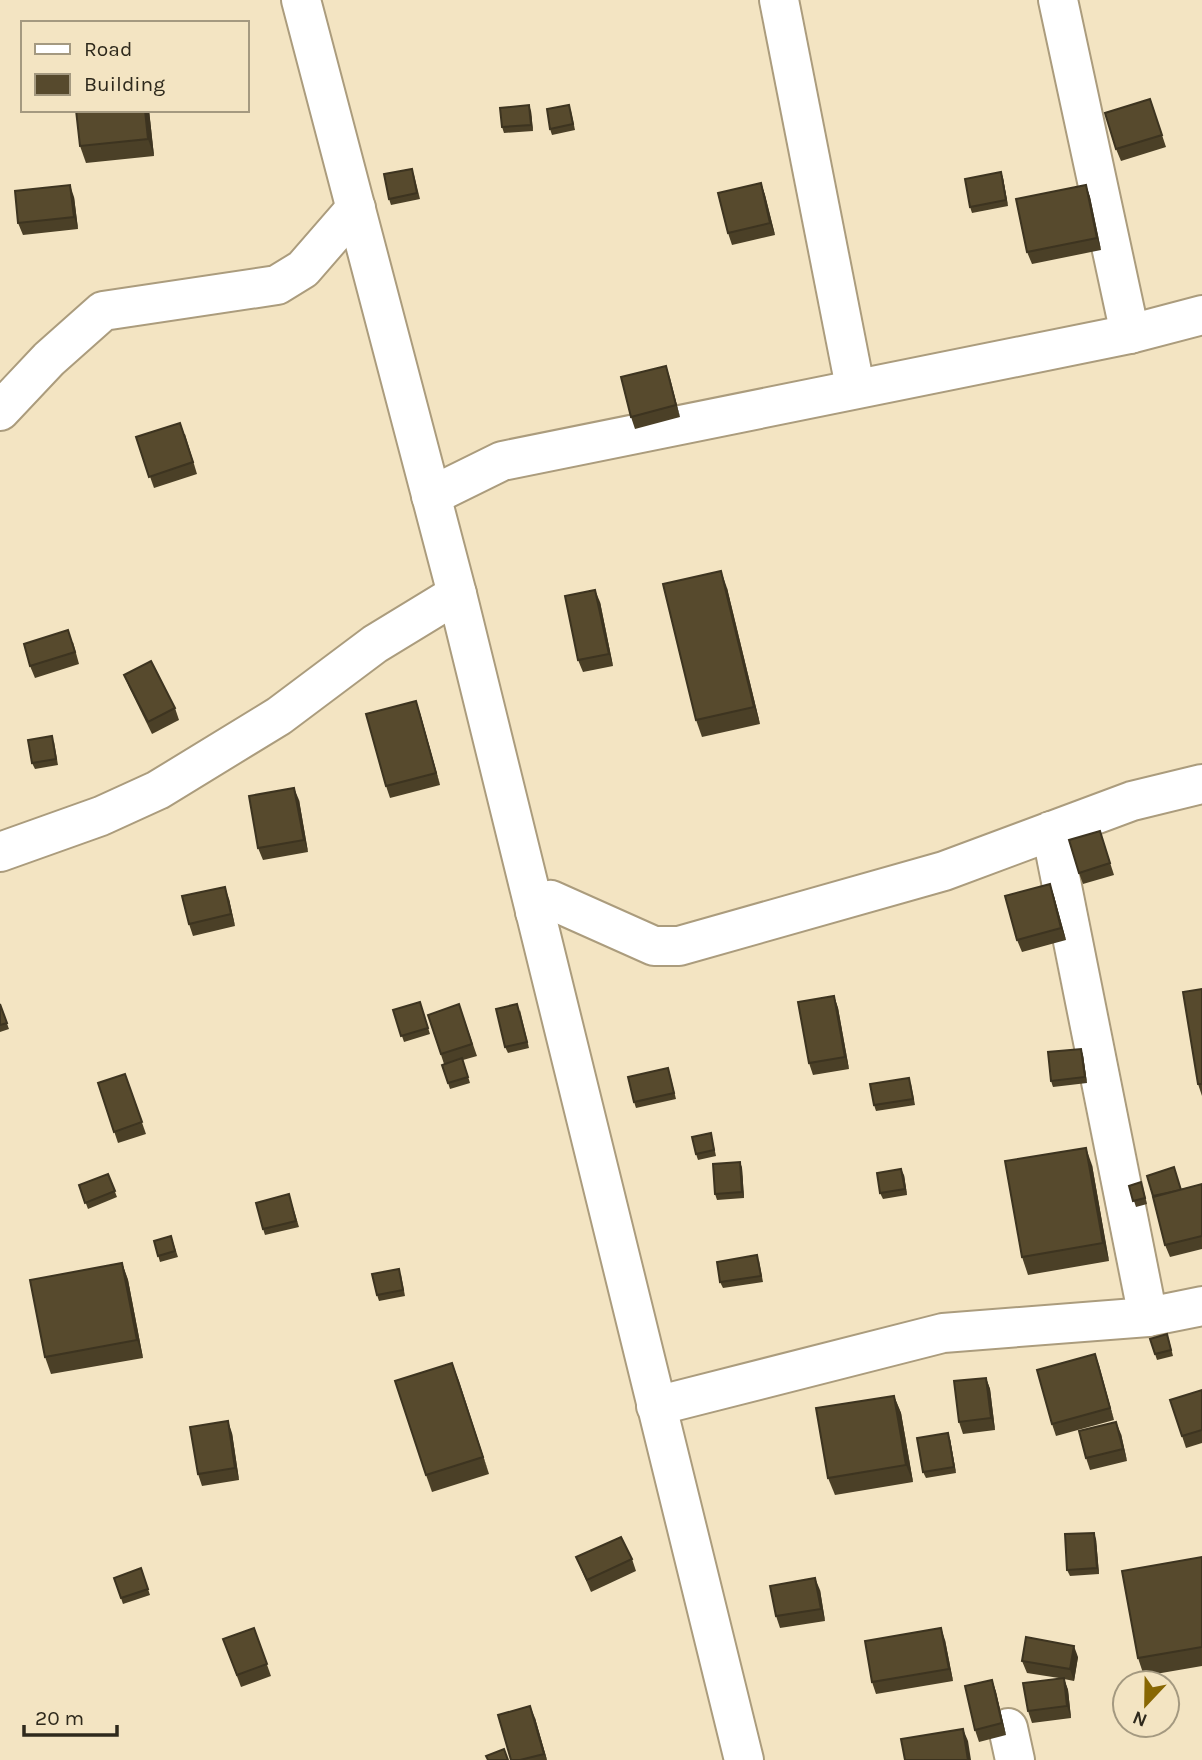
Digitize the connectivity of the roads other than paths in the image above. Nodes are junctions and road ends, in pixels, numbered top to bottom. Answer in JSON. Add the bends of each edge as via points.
{"nodes":[{"id":1,"x":301,"y":0,"type":"edge"},
{"id":2,"x":779,"y":0,"type":"edge"},
{"id":3,"x":1058,"y":0,"type":"edge"},
{"id":4,"x":356,"y":208,"type":"junction"},
{"id":5,"x":1202,"y":315,"type":"edge"},
{"id":6,"x":1130,"y":334,"type":"junction"},
{"id":7,"x":855,"y":387,"type":"junction"},
{"id":8,"x":0,"y":411,"type":"edge"},
{"id":9,"x":431,"y":496,"type":"junction"},
{"id":10,"x":457,"y":594,"type":"junction"},
{"id":11,"x":1202,"y":784,"type":"edge"},
{"id":12,"x":1051,"y":831,"type":"junction"},
{"id":13,"x":0,"y":852,"type":"edge"},
{"id":14,"x":535,"y":912,"type":"junction"},
{"id":15,"x":1202,"y":1306,"type":"edge"},
{"id":16,"x":1148,"y":1317,"type":"junction"},
{"id":17,"x":656,"y":1406,"type":"junction"},
{"id":18,"x":744,"y":1760,"type":"edge"}],
"edges":[{"from":1,"to":4,"type":"street"},
{"from":2,"to":7,"type":"street"},
{"from":3,"to":6,"type":"street"},
{"from":4,"to":8,"type":"street","via":[[303,269],[277,285],[103,311]]},
{"from":4,"to":9,"type":"street"},
{"from":5,"to":6,"type":"street"},
{"from":6,"to":7,"type":"street"},
{"from":7,"to":9,"type":"street","via":[[502,461]]},
{"from":9,"to":10,"type":"street"},
{"from":10,"to":13,"type":"street","via":[[375,644],[279,716],[158,790]]},
{"from":10,"to":14,"type":"street"},
{"from":11,"to":12,"type":"street","via":[[1132,801]]},
{"from":12,"to":14,"type":"street","via":[[944,871],[679,946],[654,946],[551,900]]},
{"from":12,"to":16,"type":"street"},
{"from":14,"to":17,"type":"street"},
{"from":15,"to":16,"type":"street"},
{"from":16,"to":17,"type":"street","via":[[943,1333]]},
{"from":17,"to":18,"type":"street"}]}
